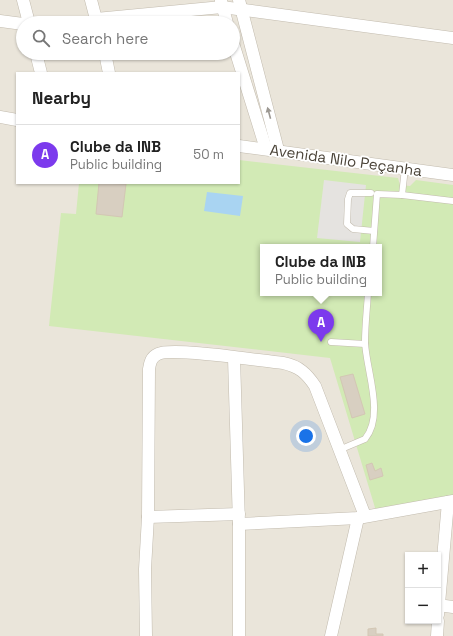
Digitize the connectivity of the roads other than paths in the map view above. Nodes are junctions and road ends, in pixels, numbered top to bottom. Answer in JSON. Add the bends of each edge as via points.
{"nodes":[{"id":1,"x":23,"y":0,"type":"edge"},
{"id":2,"x":91,"y":0,"type":"edge"},
{"id":3,"x":221,"y":3,"type":"edge"},
{"id":4,"x":240,"y":5,"type":"edge"},
{"id":5,"x":27,"y":16,"type":"edge"},
{"id":6,"x":96,"y":16,"type":"edge"},
{"id":7,"x":131,"y":16,"type":"edge"},
{"id":8,"x":225,"y":16,"type":"edge"},
{"id":9,"x":0,"y":21,"type":"edge"},
{"id":10,"x":16,"y":23,"type":"edge"},
{"id":11,"x":453,"y":38,"type":"edge"},
{"id":12,"x":38,"y":60,"type":"edge"},
{"id":13,"x":106,"y":60,"type":"edge"},
{"id":14,"x":239,"y":60,"type":"edge"},
{"id":15,"x":41,"y":72,"type":"edge"},
{"id":16,"x":109,"y":72,"type":"edge"},
{"id":17,"x":0,"y":118,"type":"edge"},
{"id":18,"x":16,"y":120,"type":"edge"},
{"id":19,"x":240,"y":146,"type":"edge"},
{"id":20,"x":266,"y":149,"type":"junction"},
{"id":21,"x":278,"y":150,"type":"junction"},
{"id":22,"x":405,"y":168,"type":"junction"},
{"id":23,"x":453,"y":175,"type":"edge"},
{"id":24,"x":371,"y":193,"type":"dead end"},
{"id":25,"x":402,"y":195,"type":"junction"},
{"id":26,"x":453,"y":201,"type":"edge"},
{"id":27,"x":374,"y":232,"type":"junction"},
{"id":28,"x":373,"y":244,"type":"edge"},
{"id":29,"x":368,"y":296,"type":"edge"},
{"id":30,"x":331,"y":342,"type":"dead end"},
{"id":31,"x":365,"y":344,"type":"junction"},
{"id":32,"x":234,"y":358,"type":"junction"},
{"id":33,"x":339,"y":450,"type":"junction"},
{"id":34,"x":451,"y":501,"type":"edge"},
{"id":35,"x":148,"y":517,"type":"junction"},
{"id":36,"x":361,"y":517,"type":"junction"},
{"id":37,"x":239,"y":519,"type":"junction"},
{"id":38,"x":440,"y":588,"type":"edge"},
{"id":39,"x":441,"y":605,"type":"edge"},
{"id":40,"x":453,"y":607,"type":"edge"},
{"id":41,"x":438,"y":624,"type":"edge"},
{"id":42,"x":146,"y":636,"type":"edge"},
{"id":43,"x":239,"y":636,"type":"edge"},
{"id":44,"x":331,"y":636,"type":"edge"},
{"id":45,"x":437,"y":636,"type":"edge"}],
"edges":[{"from":1,"to":5,"type":"street"},
{"from":2,"to":6,"type":"street"},
{"from":3,"to":4,"type":"street"},
{"from":3,"to":7,"type":"street"},
{"from":3,"to":8,"type":"street"},
{"from":4,"to":11,"type":"street"},
{"from":21,"to":4,"type":"street","one_way":true},
{"from":9,"to":10,"type":"street"},
{"from":12,"to":15,"type":"street"},
{"from":13,"to":16,"type":"street"},
{"from":14,"to":20,"type":"street"},
{"from":17,"to":18,"type":"street"},
{"from":19,"to":20,"type":"street","name":"Avenida Nilo Peçanha"},
{"from":20,"to":21,"type":"street","name":"Avenida Nilo Peçanha"},
{"from":21,"to":22,"type":"street","name":"Avenida Nilo Peçanha"},
{"from":22,"to":23,"type":"street","name":"Avenida Nilo Peçanha"},
{"from":22,"to":25,"type":"lane"},
{"from":24,"to":27,"type":"lane","via":[[350,193],[347,224],[352,229]]},
{"from":25,"to":26,"type":"lane"},
{"from":25,"to":27,"type":"lane","via":[[377,194]]},
{"from":27,"to":28,"type":"lane"},
{"from":29,"to":31,"type":"lane"},
{"from":30,"to":31,"type":"lane"},
{"from":31,"to":33,"type":"lane","via":[[373,397],[373,420],[366,439]]},
{"from":32,"to":33,"type":"street","via":[[292,364],[308,376],[315,386]]},
{"from":32,"to":35,"type":"street","via":[[165,352],[153,357],[148,369]]},
{"from":32,"to":37,"type":"street"},
{"from":33,"to":36,"type":"street"},
{"from":34,"to":36,"type":"street"},
{"from":34,"to":38,"type":"street"},
{"from":35,"to":37,"type":"street"},
{"from":35,"to":42,"type":"street","via":[[145,569]]},
{"from":36,"to":37,"type":"street"},
{"from":36,"to":44,"type":"street"},
{"from":37,"to":43,"type":"street"},
{"from":39,"to":40,"type":"street"},
{"from":41,"to":45,"type":"street"}]}
